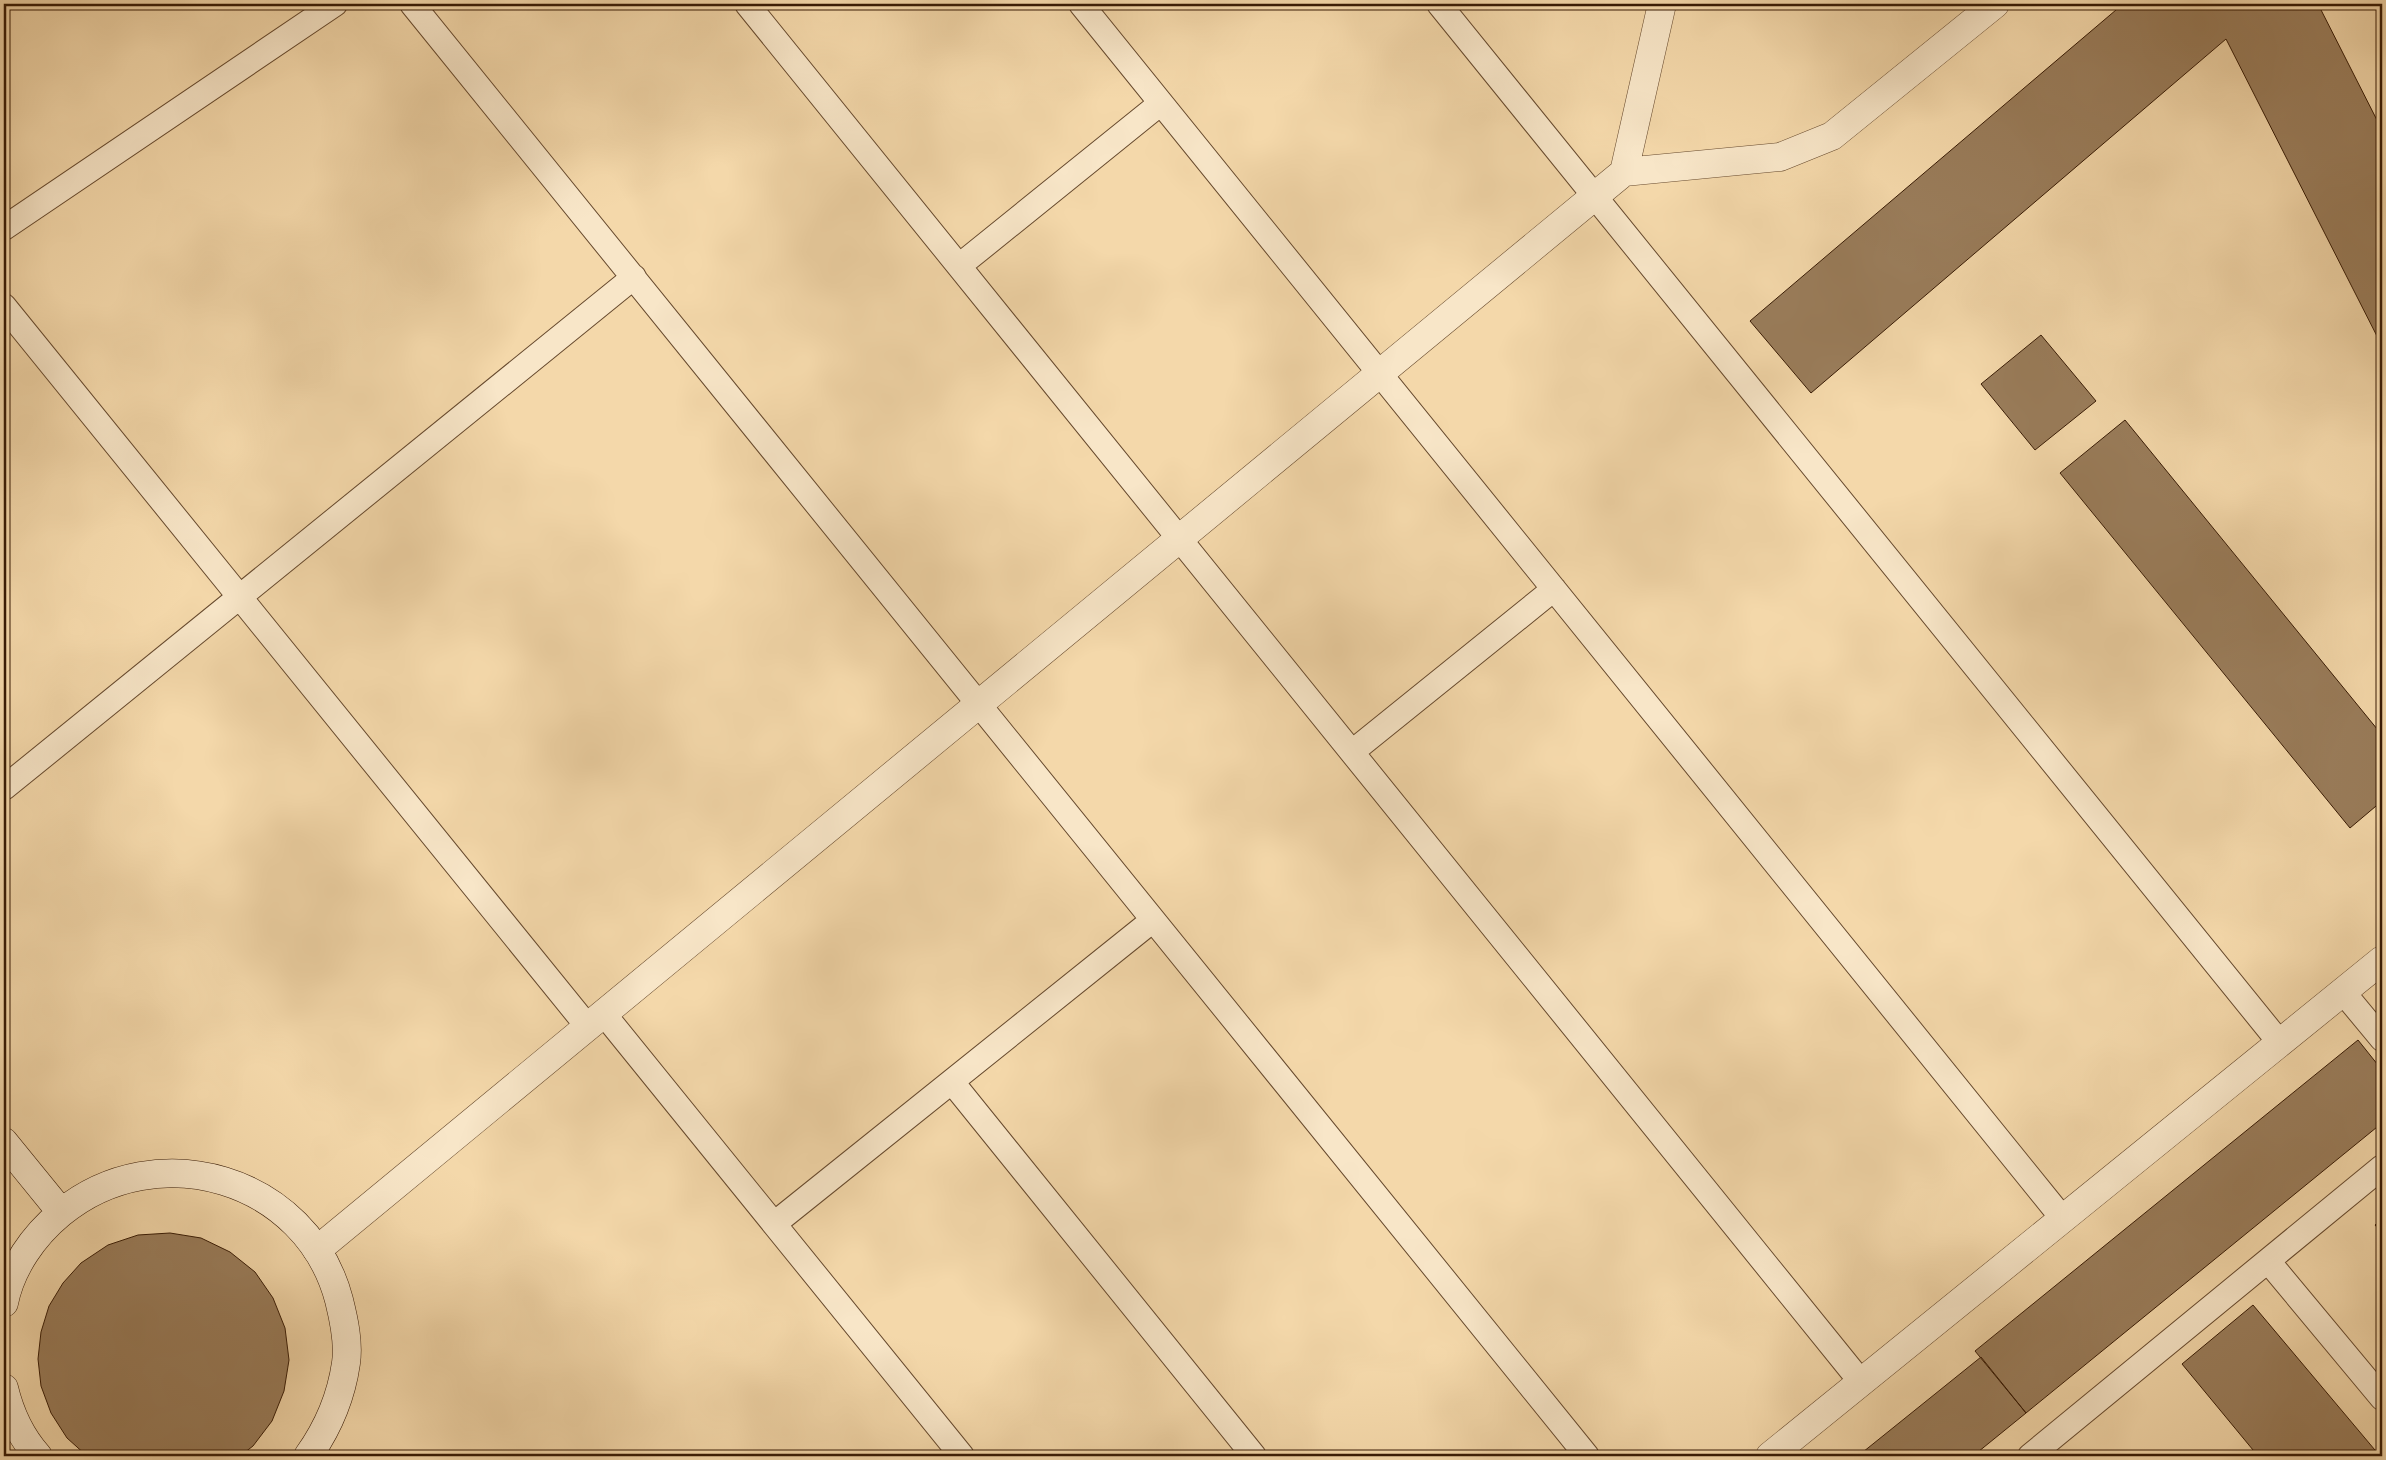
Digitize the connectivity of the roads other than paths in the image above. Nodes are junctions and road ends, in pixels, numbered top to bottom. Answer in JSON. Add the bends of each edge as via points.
{"nodes":[{"id":1,"x":335,"y":4,"type":"edge"},
{"id":2,"x":412,"y":4,"type":"edge"},
{"id":3,"x":747,"y":4,"type":"edge"},
{"id":4,"x":1081,"y":4,"type":"edge"},
{"id":5,"x":1439,"y":4,"type":"edge"},
{"id":6,"x":1662,"y":4,"type":"edge"},
{"id":7,"x":1995,"y":4,"type":"edge"},
{"id":8,"x":1161,"y":103,"type":"junction"},
{"id":9,"x":1624,"y":172,"type":"junction"},
{"id":10,"x":1595,"y":196,"type":"junction"},
{"id":11,"x":4,"y":228,"type":"edge"},
{"id":12,"x":959,"y":266,"type":"junction"},
{"id":13,"x":634,"y":277,"type":"junction"},
{"id":14,"x":4,"y":306,"type":"edge"},
{"id":15,"x":1380,"y":374,"type":"junction"},
{"id":16,"x":1180,"y":539,"type":"junction"},
{"id":17,"x":1554,"y":589,"type":"junction"},
{"id":18,"x":239,"y":597,"type":"junction"},
{"id":19,"x":979,"y":704,"type":"junction"},
{"id":20,"x":1352,"y":752,"type":"junction"},
{"id":21,"x":4,"y":788,"type":"edge"},
{"id":22,"x":1152,"y":920,"type":"junction"},
{"id":23,"x":2382,"y":960,"type":"edge"},
{"id":24,"x":2343,"y":992,"type":"junction"},
{"id":25,"x":596,"y":1021,"type":"junction"},
{"id":26,"x":2382,"y":1040,"type":"edge"},
{"id":27,"x":2280,"y":1043,"type":"junction"},
{"id":28,"x":952,"y":1082,"type":"junction"},
{"id":29,"x":4,"y":1142,"type":"edge"},
{"id":30,"x":2382,"y":1167,"type":"edge"},
{"id":31,"x":61,"y":1212,"type":"junction"},
{"id":32,"x":2063,"y":1219,"type":"junction"},
{"id":33,"x":774,"y":1224,"type":"junction"},
{"id":34,"x":317,"y":1250,"type":"junction"},
{"id":35,"x":2268,"y":1262,"type":"junction"},
{"id":36,"x":4,"y":1303,"type":"edge"},
{"id":37,"x":1862,"y":1382,"type":"junction"},
{"id":38,"x":4,"y":1388,"type":"edge"},
{"id":39,"x":2382,"y":1398,"type":"edge"},
{"id":40,"x":38,"y":1456,"type":"edge"},
{"id":41,"x":308,"y":1456,"type":"edge"},
{"id":42,"x":962,"y":1456,"type":"edge"},
{"id":43,"x":1254,"y":1456,"type":"edge"},
{"id":44,"x":1587,"y":1456,"type":"edge"},
{"id":45,"x":1770,"y":1456,"type":"edge"},
{"id":46,"x":2030,"y":1456,"type":"edge"}],
"edges":[{"from":1,"to":11,"type":"lane"},
{"from":2,"to":13,"type":"lane"},
{"from":3,"to":12,"type":"lane"},
{"from":4,"to":8,"type":"lane"},
{"from":5,"to":10,"type":"lane"},
{"from":6,"to":9,"type":"street"},
{"from":7,"to":9,"type":"street","via":[[1832,136],[1780,157]]},
{"from":8,"to":12,"type":"lane"},
{"from":8,"to":15,"type":"lane"},
{"from":9,"to":10,"type":"street"},
{"from":10,"to":15,"type":"street"},
{"from":10,"to":27,"type":"lane"},
{"from":12,"to":16,"type":"lane"},
{"from":13,"to":18,"type":"lane"},
{"from":13,"to":19,"type":"lane"},
{"from":14,"to":18,"type":"lane"},
{"from":15,"to":16,"type":"street"},
{"from":15,"to":17,"type":"lane"},
{"from":16,"to":19,"type":"street"},
{"from":16,"to":20,"type":"lane"},
{"from":17,"to":20,"type":"lane"},
{"from":17,"to":32,"type":"lane"},
{"from":18,"to":21,"type":"lane"},
{"from":18,"to":25,"type":"lane"},
{"from":19,"to":22,"type":"lane"},
{"from":19,"to":25,"type":"street"},
{"from":20,"to":37,"type":"lane"},
{"from":22,"to":28,"type":"lane"},
{"from":22,"to":44,"type":"lane"},
{"from":23,"to":24,"type":"street"},
{"from":24,"to":26,"type":"lane"},
{"from":24,"to":27,"type":"street"},
{"from":25,"to":33,"type":"lane"},
{"from":25,"to":34,"type":"street"},
{"from":27,"to":32,"type":"street"},
{"from":28,"to":33,"type":"lane"},
{"from":28,"to":43,"type":"lane"},
{"from":29,"to":31,"type":"street"},
{"from":30,"to":35,"type":"lane"},
{"from":31,"to":34,"type":"street","via":[[76,1200],[111,1183],[149,1173],[188,1172],[226,1180],[261,1196],[292,1220]]},
{"from":31,"to":36,"type":"street","via":[[46,1225],[22,1256]]},
{"from":32,"to":37,"type":"street"},
{"from":33,"to":42,"type":"lane"},
{"from":34,"to":41,"type":"street","via":[[335,1284],[345,1322],[347,1361],[339,1398],[325,1433]]},
{"from":35,"to":39,"type":"lane"},
{"from":35,"to":46,"type":"lane"},
{"from":37,"to":45,"type":"street"},
{"from":38,"to":40,"type":"street","via":[[10,1410],[28,1446]]}]}
